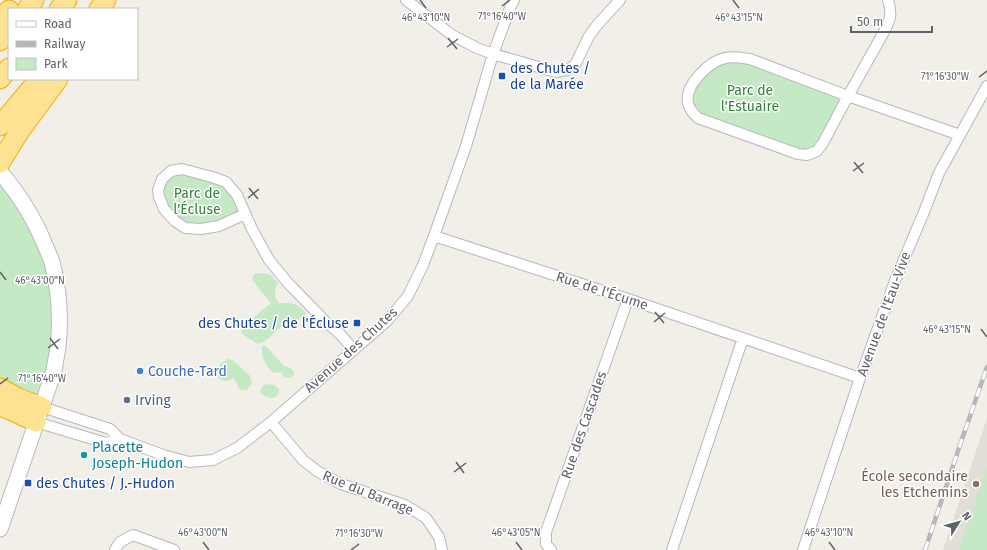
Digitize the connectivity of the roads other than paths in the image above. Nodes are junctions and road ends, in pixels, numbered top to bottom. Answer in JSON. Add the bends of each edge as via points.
{"nodes":[{"id":1,"x":18,"y":0,"type":"edge"},
{"id":2,"x":34,"y":0,"type":"edge"},
{"id":3,"x":67,"y":0,"type":"edge"},
{"id":4,"x":106,"y":0,"type":"edge"},
{"id":5,"x":406,"y":0,"type":"edge"},
{"id":6,"x":514,"y":0,"type":"edge"},
{"id":7,"x":620,"y":0,"type":"edge"},
{"id":8,"x":888,"y":0,"type":"edge"},
{"id":9,"x":10,"y":8,"type":"edge"},
{"id":10,"x":28,"y":8,"type":"edge"},
{"id":11,"x":60,"y":8,"type":"edge"},
{"id":12,"x":100,"y":8,"type":"edge"},
{"id":13,"x":8,"y":10,"type":"edge"},
{"id":14,"x":0,"y":19,"type":"edge"},
{"id":15,"x":8,"y":31,"type":"edge"},
{"id":16,"x":0,"y":41,"type":"edge"},
{"id":17,"x":493,"y":54,"type":"junction"},
{"id":18,"x":8,"y":69,"type":"edge"},
{"id":19,"x":0,"y":79,"type":"edge"},
{"id":20,"x":38,"y":80,"type":"edge"},
{"id":21,"x":57,"y":80,"type":"edge"},
{"id":22,"x":987,"y":86,"type":"edge"},
{"id":23,"x":848,"y":96,"type":"junction"},
{"id":24,"x":0,"y":126,"type":"edge"},
{"id":25,"x":960,"y":135,"type":"junction"},
{"id":26,"x":0,"y":163,"type":"edge"},
{"id":27,"x":0,"y":172,"type":"edge"},
{"id":28,"x":245,"y":214,"type":"junction"},
{"id":29,"x":434,"y":236,"type":"junction"},
{"id":30,"x":628,"y":299,"type":"junction"},
{"id":31,"x":743,"y":338,"type":"junction"},
{"id":32,"x":354,"y":350,"type":"junction"},
{"id":33,"x":860,"y":378,"type":"junction"},
{"id":34,"x":0,"y":388,"type":"edge"},
{"id":35,"x":0,"y":406,"type":"edge"},
{"id":36,"x":39,"y":415,"type":"junction"},
{"id":37,"x":271,"y":422,"type":"junction"},
{"id":38,"x":120,"y":439,"type":"junction"},
{"id":39,"x":0,"y":529,"type":"edge"},
{"id":40,"x":115,"y":550,"type":"edge"},
{"id":41,"x":174,"y":550,"type":"edge"},
{"id":42,"x":442,"y":550,"type":"edge"},
{"id":43,"x":551,"y":550,"type":"edge"},
{"id":44,"x":672,"y":550,"type":"edge"},
{"id":45,"x":803,"y":550,"type":"edge"}],
"edges":[{"from":1,"to":9,"type":"highway"},
{"from":2,"to":10,"type":"highway"},
{"from":3,"to":11,"type":"highway"},
{"from":4,"to":12,"type":"highway"},
{"from":5,"to":17,"type":"street","via":[[452,35]]},
{"from":6,"to":17,"type":"street","name":"Avenue des Chutes"},
{"from":7,"to":17,"type":"street","via":[[604,15],[589,36],[575,65],[566,70],[556,72]]},
{"from":8,"to":23,"type":"street","via":[[891,9],[890,19]]},
{"from":13,"to":14,"type":"highway"},
{"from":15,"to":16,"type":"highway"},
{"from":17,"to":29,"type":"street","name":"Avenue des Chutes","via":[[466,146]]},
{"from":18,"to":19,"type":"highway"},
{"from":20,"to":24,"type":"highway"},
{"from":21,"to":26,"type":"highway"},
{"from":22,"to":25,"type":"street","name":"Avenue de l'Eau-Vive"},
{"from":23,"to":23,"type":"street","via":[[750,59],[736,57],[724,58],[701,73],[689,88],[687,101],[690,110],[698,118],[807,155],[817,151],[823,143]]},
{"from":23,"to":25,"type":"street"},
{"from":25,"to":33,"type":"street","name":"Avenue de l'Eau-Vive","via":[[939,173],[896,278]]},
{"from":27,"to":36,"type":"street","via":[[13,187],[40,234],[52,261],[58,296],[58,348],[54,371]]},
{"from":28,"to":28,"type":"street","via":[[220,226],[185,228],[164,209],[158,190],[162,179],[171,171],[182,169],[212,176],[226,182],[237,195]]},
{"from":28,"to":32,"type":"street","via":[[269,260]]},
{"from":29,"to":30,"type":"street","name":"Rue de l'Écume"},
{"from":29,"to":32,"type":"street","name":"Avenue des Chutes","via":[[408,296],[387,321]]},
{"from":30,"to":31,"type":"street","name":"Rue de l'Écume"},
{"from":30,"to":43,"type":"street","name":"Rue des Cascades","via":[[546,532],[546,544]]},
{"from":31,"to":33,"type":"street","name":"Rue de l'Écume"},
{"from":31,"to":44,"type":"street"},
{"from":32,"to":37,"type":"street","name":"Avenue des Chutes"},
{"from":33,"to":45,"type":"street","name":"Avenue de l'Eau-Vive"},
{"from":34,"to":36,"type":"highway","via":[[18,398]]},
{"from":35,"to":36,"type":"highway"},
{"from":36,"to":38,"type":"street","name":"Avenue des Chutes","via":[[110,429]]},
{"from":36,"to":38,"type":"street","name":"Avenue des Chutes","via":[[106,443]]},
{"from":36,"to":39,"type":"street"},
{"from":37,"to":38,"type":"street","name":"Avenue des Chutes","via":[[237,448],[213,460],[189,462]]},
{"from":37,"to":42,"type":"street","name":"Rue du Barrage","via":[[303,460],[317,472],[341,484],[405,505],[426,518],[439,537]]},
{"from":40,"to":41,"type":"street","via":[[120,542],[133,535]]}]}
